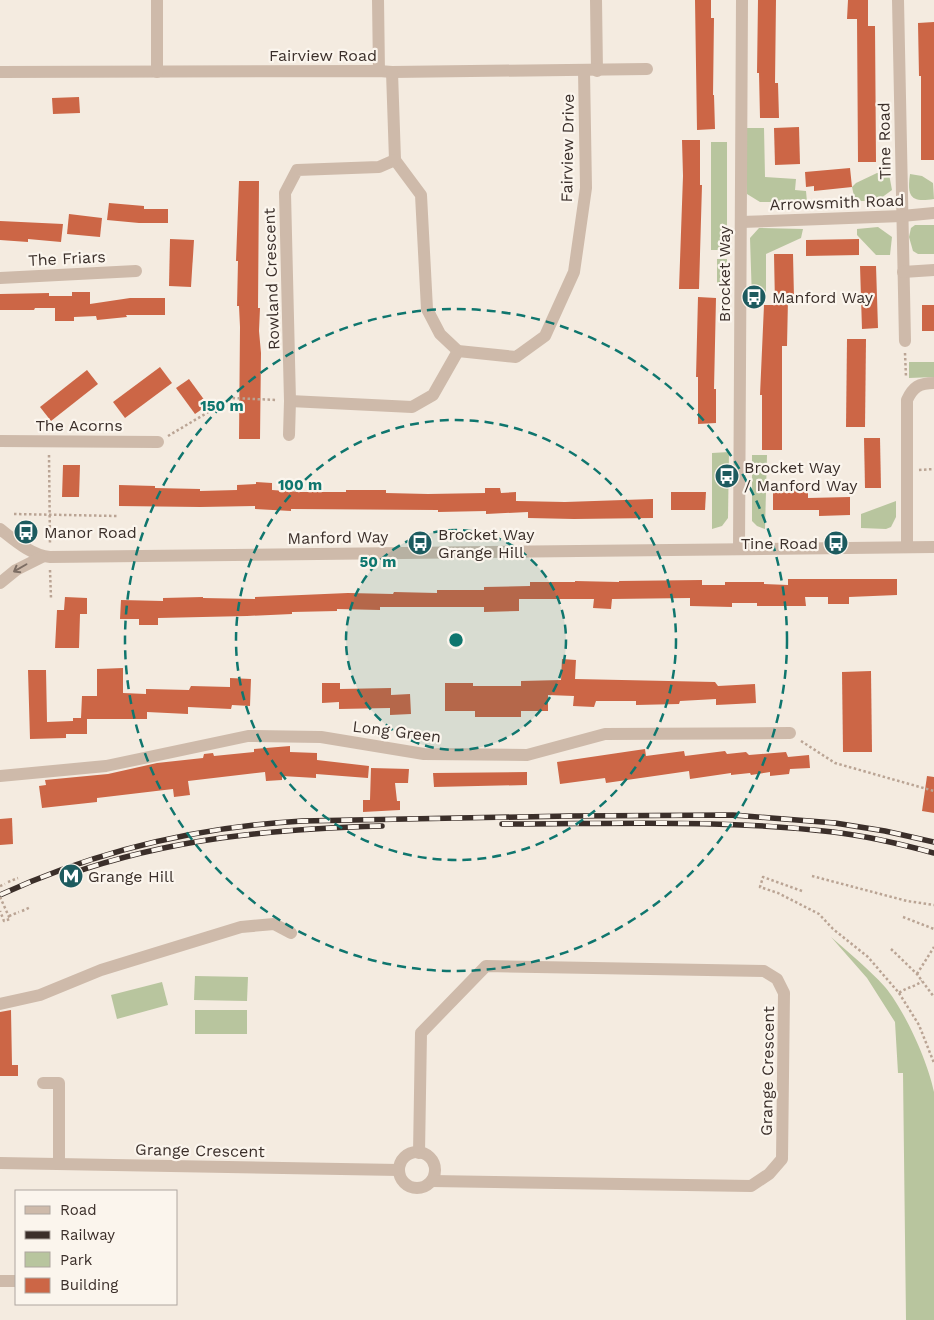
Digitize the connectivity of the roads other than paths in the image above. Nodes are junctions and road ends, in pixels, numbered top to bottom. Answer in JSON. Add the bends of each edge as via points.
{"nodes":[{"id":1,"x":157,"y":0,"type":"edge"},
{"id":2,"x":378,"y":0,"type":"edge"},
{"id":3,"x":596,"y":0,"type":"edge"},
{"id":4,"x":742,"y":0,"type":"edge"},
{"id":5,"x":898,"y":0,"type":"edge"},
{"id":6,"x":647,"y":69,"type":"dead end"},
{"id":7,"x":386,"y":71,"type":"junction"},
{"id":8,"x":591,"y":71,"type":"junction"},
{"id":9,"x":0,"y":72,"type":"edge"},
{"id":10,"x":157,"y":72,"type":"junction"},
{"id":11,"x":395,"y":160,"type":"junction"},
{"id":12,"x":934,"y":213,"type":"edge"},
{"id":13,"x":902,"y":216,"type":"junction"},
{"id":14,"x":741,"y":222,"type":"junction"},
{"id":15,"x":934,"y":270,"type":"edge"},
{"id":16,"x":136,"y":271,"type":"dead end"},
{"id":17,"x":903,"y":272,"type":"junction"},
{"id":18,"x":0,"y":278,"type":"edge"},
{"id":19,"x":905,"y":341,"type":"road end"},
{"id":20,"x":458,"y":351,"type":"junction"},
{"id":21,"x":934,"y":383,"type":"edge"},
{"id":22,"x":290,"y":401,"type":"junction"},
{"id":23,"x":289,"y":435,"type":"dead end"},
{"id":24,"x":0,"y":441,"type":"edge"},
{"id":25,"x":158,"y":442,"type":"road end"},
{"id":26,"x":0,"y":529,"type":"edge"},
{"id":27,"x":907,"y":547,"type":"junction"},
{"id":28,"x":934,"y":547,"type":"edge"},
{"id":29,"x":740,"y":548,"type":"junction"},
{"id":30,"x":46,"y":557,"type":"junction"},
{"id":31,"x":0,"y":583,"type":"edge"},
{"id":32,"x":790,"y":733,"type":"road end"},
{"id":33,"x":0,"y":776,"type":"edge"},
{"id":34,"x":291,"y":933,"type":"dead end"},
{"id":35,"x":0,"y":1004,"type":"edge"},
{"id":36,"x":42,"y":1083,"type":"dead end"},
{"id":37,"x":420,"y":1153,"type":"junction"},
{"id":38,"x":0,"y":1163,"type":"edge"},
{"id":39,"x":59,"y":1164,"type":"junction"},
{"id":40,"x":399,"y":1170,"type":"junction"},
{"id":41,"x":432,"y":1181,"type":"junction"},
{"id":42,"x":0,"y":1281,"type":"edge"},
{"id":43,"x":15,"y":1281,"type":"edge"}],
"edges":[{"from":1,"to":10,"type":"street"},
{"from":2,"to":7,"type":"street"},
{"from":3,"to":8,"type":"street","name":"Fairview Drive"},
{"from":4,"to":14,"type":"street","name":"Brocket Way"},
{"from":5,"to":13,"type":"street","name":"Tine Road"},
{"from":6,"to":8,"type":"street","name":"Fairview Road"},
{"from":7,"to":8,"type":"street","name":"Fairview Road"},
{"from":7,"to":10,"type":"street","name":"Fairview Road"},
{"from":7,"to":11,"type":"street"},
{"from":8,"to":20,"type":"street","name":"Fairview Drive","via":[[586,188],[574,272],[546,336],[516,357]]},
{"from":9,"to":10,"type":"street","name":"Fairview Road"},
{"from":11,"to":20,"type":"street","via":[[421,195],[427,309],[440,334]]},
{"from":11,"to":22,"type":"street","name":"Rowland Crescent","via":[[379,167],[297,170],[285,193]]},
{"from":12,"to":13,"type":"street","name":"Arrowsmith Road"},
{"from":13,"to":14,"type":"street","name":"Arrowsmith Road"},
{"from":13,"to":17,"type":"street","name":"Tine Road"},
{"from":14,"to":29,"type":"street","name":"Brocket Way"},
{"from":15,"to":17,"type":"street"},
{"from":16,"to":18,"type":"street","name":"The Friars"},
{"from":17,"to":19,"type":"street","name":"Tine Road"},
{"from":20,"to":22,"type":"street","via":[[433,395],[412,406]]},
{"from":21,"to":27,"type":"street","via":[[916,386],[907,400]]},
{"from":22,"to":23,"type":"street","name":"Rowland Crescent"},
{"from":24,"to":25,"type":"street","name":"The Acorns"},
{"from":26,"to":30,"type":"street","via":[[18,543]]},
{"from":27,"to":28,"type":"street","name":"Manford Way"},
{"from":27,"to":29,"type":"street","name":"Manford Way"},
{"from":29,"to":30,"type":"street","name":"Manford Way"},
{"from":30,"to":31,"type":"street","name":"Manford Way","one_way":true,"via":[[16,570]]},
{"from":32,"to":33,"type":"street","name":"Long Green","via":[[605,734],[527,755],[424,754],[321,737],[248,736],[106,766]]},
{"from":34,"to":35,"type":"street","via":[[274,924],[241,926],[101,970],[40,994]]},
{"from":36,"to":39,"type":"street","via":[[59,1084]]},
{"from":37,"to":40,"type":"street","via":[[408,1155]]},
{"from":37,"to":41,"type":"street","via":[[434,1163]]},
{"from":37,"to":41,"type":"street","name":"Grange Crescent","via":[[421,1033],[486,966],[764,971],[777,979],[784,993],[782,1159],[769,1174],[751,1186]]},
{"from":38,"to":39,"type":"street","name":"Grange Crescent"},
{"from":39,"to":40,"type":"street","name":"Grange Crescent"},
{"from":40,"to":41,"type":"street","name":"Grange Crescent","via":[[402,1181],[412,1188],[423,1188]]},
{"from":42,"to":43,"type":"street"}]}
